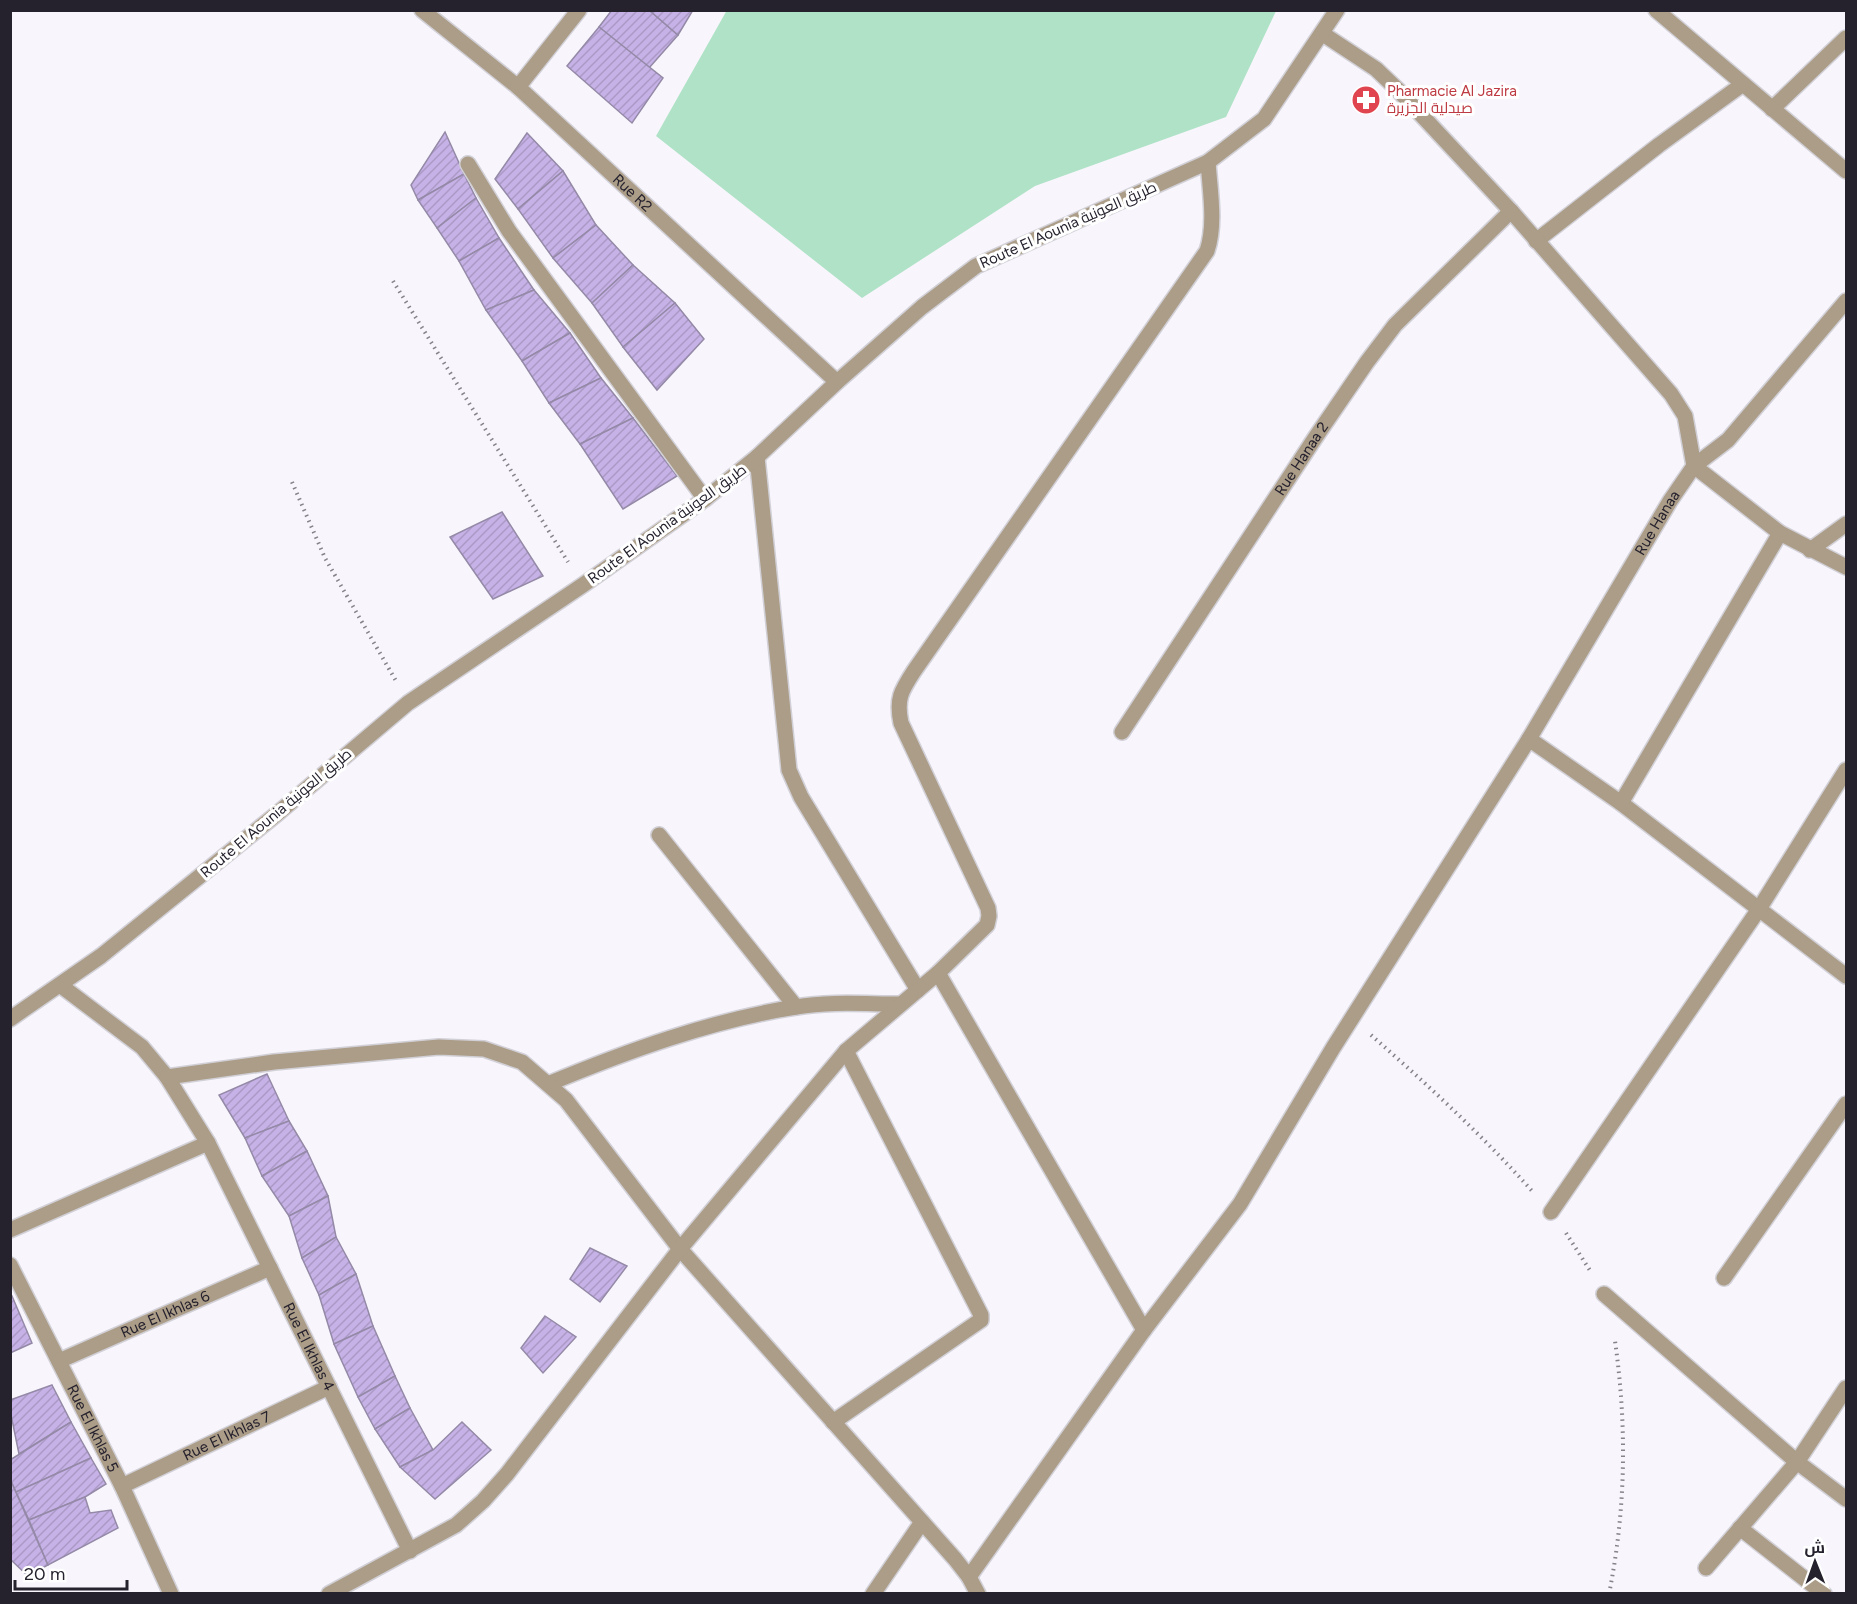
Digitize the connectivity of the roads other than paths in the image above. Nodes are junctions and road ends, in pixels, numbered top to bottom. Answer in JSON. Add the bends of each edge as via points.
{"nodes":[{"id":1,"x":422,"y":10,"type":"edge"},
{"id":2,"x":579,"y":10,"type":"edge"},
{"id":3,"x":1337,"y":10,"type":"edge"},
{"id":4,"x":1656,"y":10,"type":"edge"},
{"id":5,"x":1323,"y":34,"type":"junction"},
{"id":6,"x":1846,"y":38,"type":"edge"},
{"id":7,"x":1743,"y":84,"type":"junction"},
{"id":8,"x":518,"y":87,"type":"junction"},
{"id":9,"x":1772,"y":109,"type":"junction"},
{"id":10,"x":1208,"y":162,"type":"junction"},
{"id":11,"x":468,"y":164,"type":"dead end"},
{"id":12,"x":1846,"y":171,"type":"edge"},
{"id":13,"x":1511,"y":211,"type":"junction"},
{"id":14,"x":1536,"y":241,"type":"junction"},
{"id":15,"x":1846,"y":301,"type":"edge"},
{"id":16,"x":837,"y":381,"type":"junction"},
{"id":17,"x":757,"y":458,"type":"junction"},
{"id":18,"x":1694,"y":466,"type":"junction"},
{"id":19,"x":705,"y":499,"type":"junction"},
{"id":20,"x":1846,"y":524,"type":"edge"},
{"id":21,"x":1780,"y":533,"type":"junction"},
{"id":22,"x":1810,"y":550,"type":"junction"},
{"id":23,"x":1846,"y":567,"type":"edge"},
{"id":24,"x":1122,"y":732,"type":"dead end"},
{"id":25,"x":1529,"y":739,"type":"junction"},
{"id":26,"x":1846,"y":770,"type":"edge"},
{"id":27,"x":1621,"y":803,"type":"junction"},
{"id":28,"x":659,"y":835,"type":"dead end"},
{"id":29,"x":1759,"y":909,"type":"junction"},
{"id":30,"x":938,"y":973,"type":"junction"},
{"id":31,"x":1846,"y":976,"type":"edge"},
{"id":32,"x":60,"y":986,"type":"junction"},
{"id":33,"x":918,"y":990,"type":"junction"},
{"id":34,"x":900,"y":1004,"type":"junction"},
{"id":35,"x":796,"y":1007,"type":"junction"},
{"id":36,"x":10,"y":1019,"type":"edge"},
{"id":37,"x":846,"y":1051,"type":"junction"},
{"id":38,"x":167,"y":1077,"type":"junction"},
{"id":39,"x":548,"y":1084,"type":"junction"},
{"id":40,"x":1846,"y":1104,"type":"edge"},
{"id":41,"x":208,"y":1143,"type":"junction"},
{"id":42,"x":1551,"y":1212,"type":"road end"},
{"id":43,"x":10,"y":1230,"type":"edge"},
{"id":44,"x":680,"y":1249,"type":"junction"},
{"id":45,"x":10,"y":1265,"type":"edge"},
{"id":46,"x":270,"y":1268,"type":"junction"},
{"id":47,"x":1724,"y":1278,"type":"dead end"},
{"id":48,"x":1604,"y":1294,"type":"road end"},
{"id":49,"x":1144,"y":1330,"type":"junction"},
{"id":50,"x":59,"y":1361,"type":"junction"},
{"id":51,"x":329,"y":1387,"type":"junction"},
{"id":52,"x":1846,"y":1388,"type":"edge"},
{"id":53,"x":833,"y":1422,"type":"junction"},
{"id":54,"x":1797,"y":1462,"type":"junction"},
{"id":55,"x":123,"y":1486,"type":"junction"},
{"id":56,"x":1846,"y":1499,"type":"edge"},
{"id":57,"x":922,"y":1522,"type":"junction"},
{"id":58,"x":1740,"y":1528,"type":"junction"},
{"id":59,"x":410,"y":1551,"type":"junction"},
{"id":60,"x":1706,"y":1568,"type":"dead end"},
{"id":61,"x":969,"y":1577,"type":"junction"},
{"id":62,"x":171,"y":1593,"type":"edge"},
{"id":63,"x":329,"y":1593,"type":"edge"},
{"id":64,"x":873,"y":1593,"type":"edge"},
{"id":65,"x":978,"y":1593,"type":"edge"},
{"id":66,"x":1824,"y":1593,"type":"edge"}],
"edges":[{"from":1,"to":8,"type":"street","name":"Rue R2"},
{"from":2,"to":8,"type":"street"},
{"from":3,"to":5,"type":"street","name":"Route El Aounia طريق العونية"},
{"from":4,"to":7,"type":"street"},
{"from":5,"to":10,"type":"street","name":"Route El Aounia طريق العونية","via":[[1264,119]]},
{"from":5,"to":13,"type":"street","via":[[1376,69]]},
{"from":6,"to":9,"type":"street"},
{"from":7,"to":9,"type":"street"},
{"from":7,"to":14,"type":"street"},
{"from":8,"to":16,"type":"street","name":"Rue R2"},
{"from":9,"to":12,"type":"street"},
{"from":10,"to":16,"type":"street","name":"Route El Aounia طريق العونية","via":[[976,266]]},
{"from":10,"to":30,"type":"street","via":[[1211,226],[1207,251],[903,688],[897,705],[901,723],[988,908],[987,925]]},
{"from":11,"to":19,"type":"street","via":[[509,231]]},
{"from":13,"to":14,"type":"street"},
{"from":13,"to":24,"type":"street","name":"Rue Hanaa 2","via":[[1395,325],[1367,362]]},
{"from":14,"to":18,"type":"street","via":[[1671,394],[1685,416]]},
{"from":15,"to":18,"type":"street","name":"Rue Hanaa","via":[[1728,440]]},
{"from":16,"to":17,"type":"street","name":"Route El Aounia طريق العونية"},
{"from":17,"to":19,"type":"street","name":"Route El Aounia طريق العونية"},
{"from":17,"to":33,"type":"street","via":[[789,770],[801,797]]},
{"from":18,"to":21,"type":"street"},
{"from":18,"to":25,"type":"street","name":"Rue Hanaa"},
{"from":19,"to":32,"type":"street","name":"Route El Aounia طريق العونية","via":[[408,703]]},
{"from":20,"to":22,"type":"street"},
{"from":21,"to":22,"type":"street"},
{"from":21,"to":27,"type":"street"},
{"from":22,"to":23,"type":"street"},
{"from":25,"to":27,"type":"street"},
{"from":25,"to":49,"type":"street","name":"Rue Hanaa","via":[[1352,1018],[1240,1204]]},
{"from":26,"to":29,"type":"street"},
{"from":27,"to":29,"type":"street"},
{"from":28,"to":35,"type":"street"},
{"from":29,"to":31,"type":"street"},
{"from":29,"to":42,"type":"street"},
{"from":30,"to":33,"type":"street"},
{"from":30,"to":49,"type":"street"},
{"from":32,"to":36,"type":"street","name":"Route El Aounia طريق العونية"},
{"from":32,"to":38,"type":"street","name":"Rue El Ikhlas 4","via":[[141,1047]]},
{"from":33,"to":34,"type":"street"},
{"from":34,"to":35,"type":"street"},
{"from":34,"to":37,"type":"street"},
{"from":35,"to":39,"type":"street","via":[[668,1040]]},
{"from":37,"to":44,"type":"street"},
{"from":37,"to":53,"type":"street","via":[[981,1320]]},
{"from":38,"to":39,"type":"street","via":[[274,1062],[439,1047],[494,1052],[522,1062]]},
{"from":38,"to":41,"type":"street","name":"Rue El Ikhlas 4"},
{"from":39,"to":44,"type":"street","via":[[566,1100]]},
{"from":40,"to":47,"type":"street"},
{"from":41,"to":43,"type":"street"},
{"from":41,"to":46,"type":"street","name":"Rue El Ikhlas 4"},
{"from":44,"to":53,"type":"street"},
{"from":44,"to":59,"type":"street","via":[[483,1501],[456,1525]]},
{"from":45,"to":50,"type":"street","name":"Rue El Ikhlas 5"},
{"from":46,"to":50,"type":"street","name":"Rue El Ikhlas 6"},
{"from":46,"to":51,"type":"street","name":"Rue El Ikhlas 4"},
{"from":48,"to":54,"type":"street"},
{"from":49,"to":61,"type":"street","name":"Rue Hanaa"},
{"from":50,"to":55,"type":"street","name":"Rue El Ikhlas 5"},
{"from":51,"to":55,"type":"street","name":"Rue El Ikhlas 7"},
{"from":51,"to":59,"type":"street","name":"Rue El Ikhlas 4"},
{"from":52,"to":54,"type":"street"},
{"from":53,"to":57,"type":"street"},
{"from":54,"to":56,"type":"street"},
{"from":54,"to":58,"type":"street"},
{"from":55,"to":62,"type":"street","name":"Rue El Ikhlas 5"},
{"from":57,"to":61,"type":"street"},
{"from":57,"to":64,"type":"street"},
{"from":58,"to":60,"type":"street"},
{"from":58,"to":66,"type":"street"},
{"from":59,"to":63,"type":"street"},
{"from":61,"to":65,"type":"street"}]}
